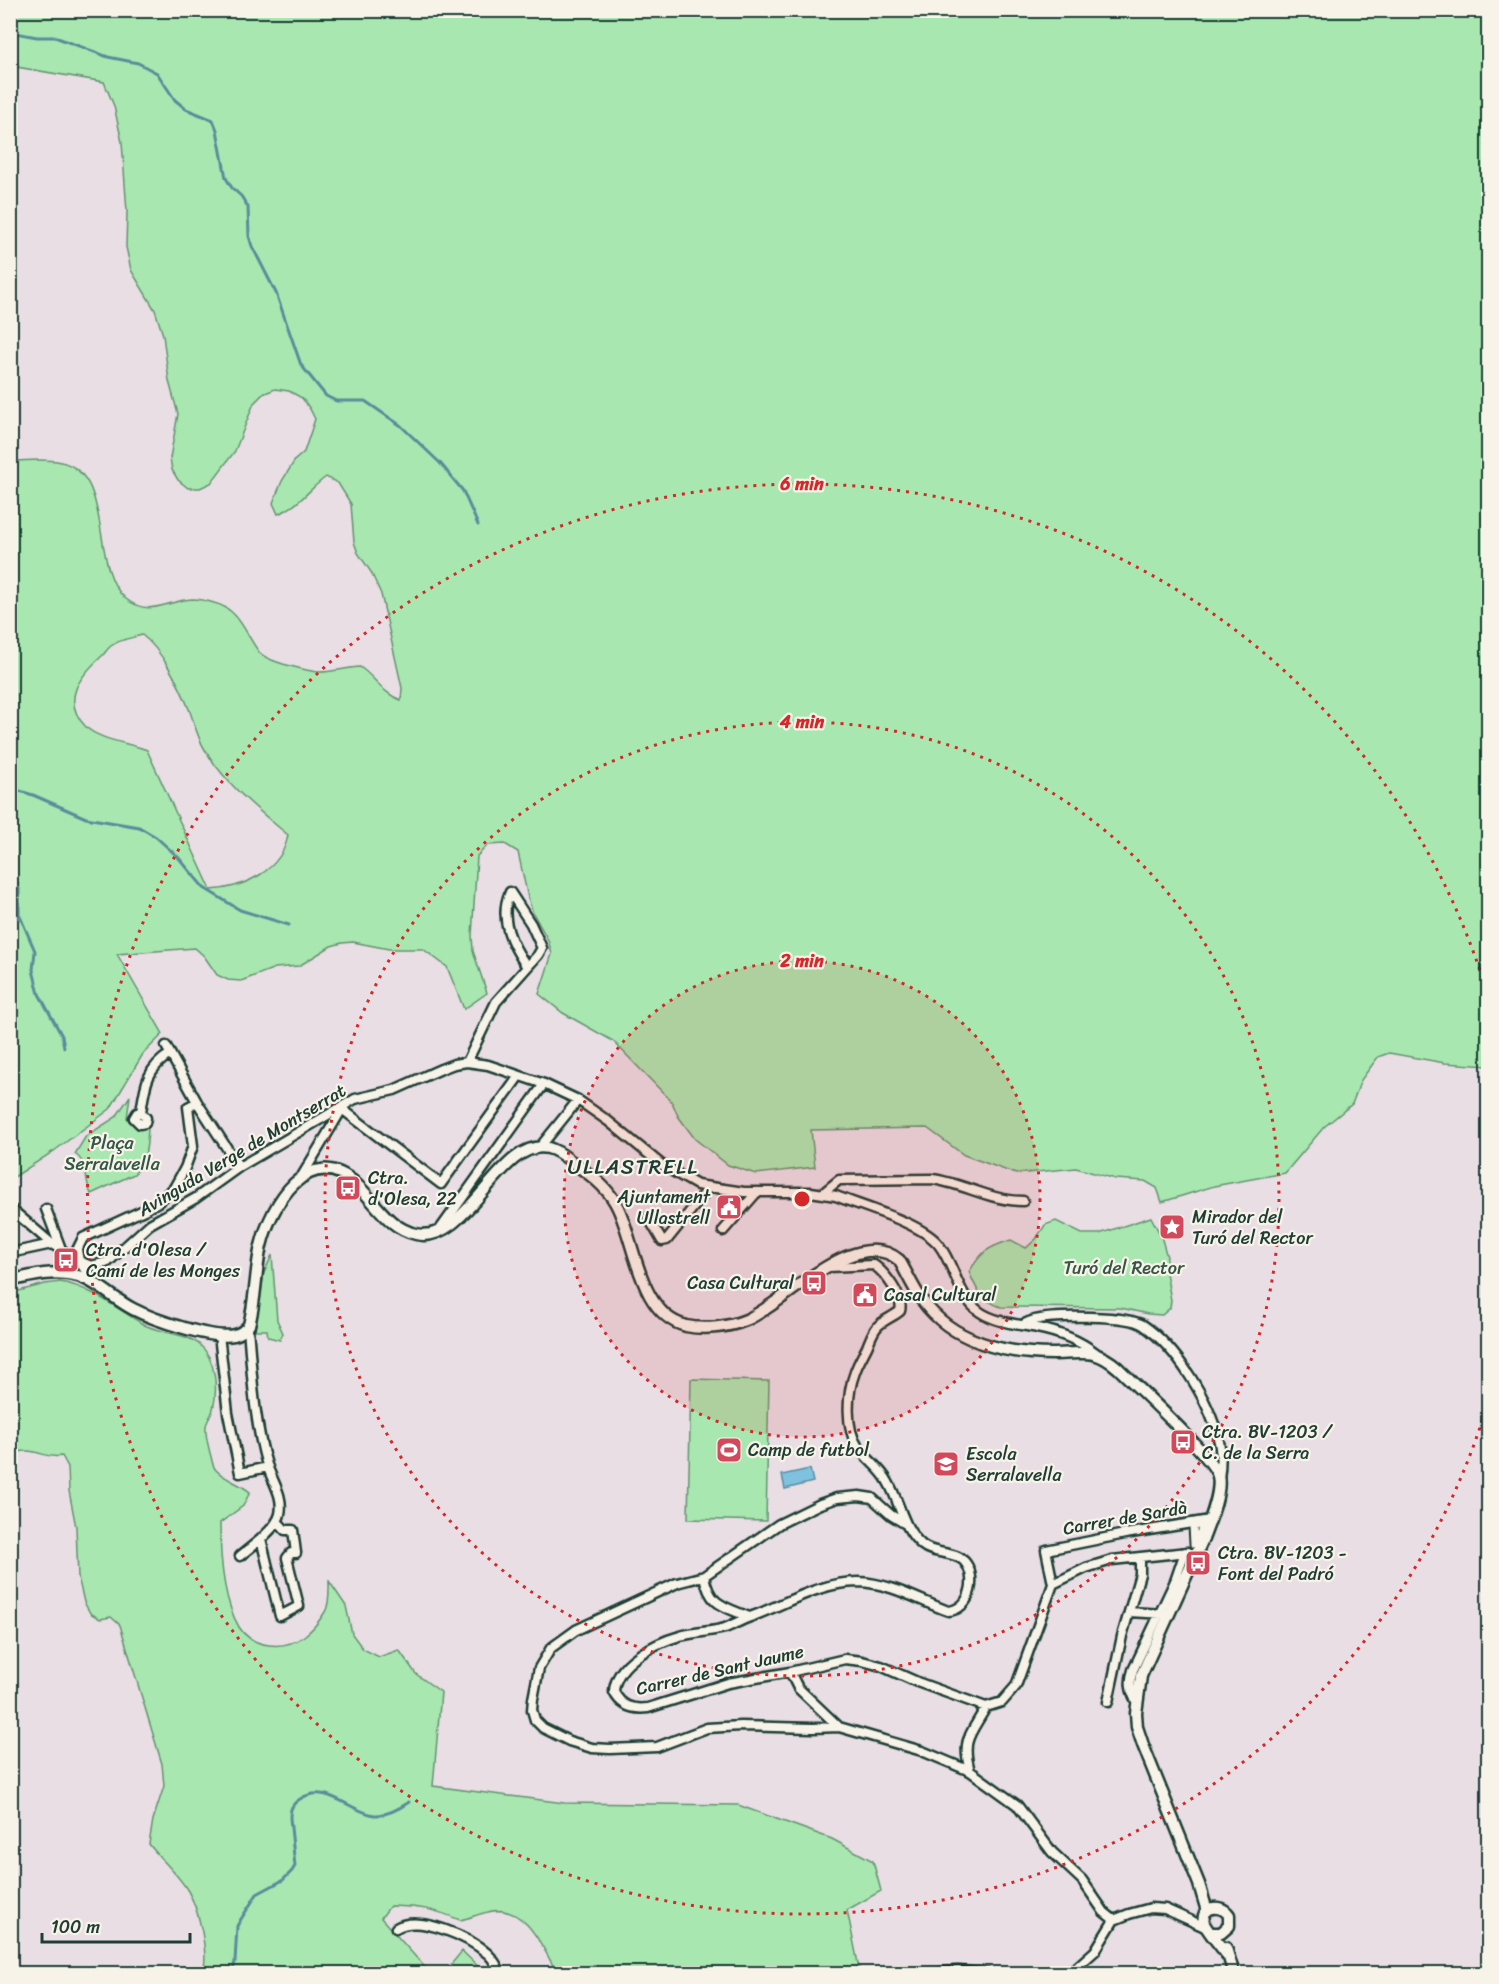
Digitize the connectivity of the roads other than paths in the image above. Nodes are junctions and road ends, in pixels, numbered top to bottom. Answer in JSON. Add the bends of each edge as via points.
{"nodes":[{"id":1,"x":527,"y":967,"type":"junction"},
{"id":2,"x":467,"y":1062,"type":"junction"},
{"id":3,"x":519,"y":1076,"type":"junction"},
{"id":4,"x":544,"y":1084,"type":"junction"},
{"id":5,"x":578,"y":1100,"type":"junction"},
{"id":6,"x":197,"y":1102,"type":"junction"},
{"id":7,"x":342,"y":1109,"type":"junction"},
{"id":8,"x":141,"y":1112,"type":"dead end"},
{"id":9,"x":540,"y":1147,"type":"junction"},
{"id":10,"x":239,"y":1167,"type":"junction"},
{"id":11,"x":302,"y":1176,"type":"junction"},
{"id":12,"x":709,"y":1188,"type":"junction"},
{"id":13,"x":757,"y":1192,"type":"junction"},
{"id":14,"x":823,"y":1193,"type":"junction"},
{"id":15,"x":1023,"y":1201,"type":"dead end"},
{"id":16,"x":10,"y":1208,"type":"edge"},
{"id":17,"x":46,"y":1209,"type":"dead end"},
{"id":18,"x":648,"y":1217,"type":"dead end"},
{"id":19,"x":440,"y":1230,"type":"junction"},
{"id":20,"x":723,"y":1231,"type":"dead end"},
{"id":21,"x":52,"y":1244,"type":"junction"},
{"id":22,"x":61,"y":1249,"type":"junction"},
{"id":23,"x":10,"y":1253,"type":"edge"},
{"id":24,"x":79,"y":1261,"type":"junction"},
{"id":25,"x":828,"y":1267,"type":"junction"},
{"id":26,"x":10,"y":1281,"type":"edge"},
{"id":27,"x":94,"y":1285,"type":"junction"},
{"id":28,"x":1022,"y":1325,"type":"junction"},
{"id":29,"x":248,"y":1328,"type":"junction"},
{"id":30,"x":219,"y":1335,"type":"junction"},
{"id":31,"x":1096,"y":1353,"type":"junction"},
{"id":32,"x":268,"y":1467,"type":"junction"},
{"id":33,"x":1219,"y":1479,"type":"junction"},
{"id":34,"x":1210,"y":1520,"type":"junction"},
{"id":35,"x":277,"y":1521,"type":"junction"},
{"id":36,"x":904,"y":1523,"type":"junction"},
{"id":37,"x":261,"y":1539,"type":"junction"},
{"id":38,"x":1198,"y":1551,"type":"junction"},
{"id":39,"x":1185,"y":1552,"type":"junction"},
{"id":40,"x":240,"y":1556,"type":"dead end"},
{"id":41,"x":1140,"y":1557,"type":"junction"},
{"id":42,"x":704,"y":1576,"type":"junction"},
{"id":43,"x":1053,"y":1584,"type":"junction"},
{"id":44,"x":1129,"y":1612,"type":"junction"},
{"id":45,"x":1164,"y":1614,"type":"junction"},
{"id":46,"x":749,"y":1617,"type":"junction"},
{"id":47,"x":790,"y":1672,"type":"junction"},
{"id":48,"x":1107,"y":1702,"type":"dead end"},
{"id":49,"x":986,"y":1707,"type":"junction"},
{"id":50,"x":839,"y":1726,"type":"junction"},
{"id":51,"x":970,"y":1772,"type":"junction"},
{"id":52,"x":1199,"y":1884,"type":"junction"},
{"id":53,"x":1219,"y":1907,"type":"junction"},
{"id":54,"x":1206,"y":1913,"type":"junction"},
{"id":55,"x":1183,"y":1917,"type":"junction"},
{"id":56,"x":1114,"y":1920,"type":"junction"},
{"id":57,"x":396,"y":1928,"type":"dead end"},
{"id":58,"x":1208,"y":1930,"type":"junction"},
{"id":59,"x":1225,"y":1931,"type":"junction"},
{"id":60,"x":1227,"y":1954,"type":"junction"},
{"id":61,"x":501,"y":1974,"type":"edge"},
{"id":62,"x":918,"y":1974,"type":"edge"},
{"id":63,"x":988,"y":1974,"type":"edge"},
{"id":64,"x":1066,"y":1974,"type":"edge"},
{"id":65,"x":1234,"y":1974,"type":"edge"}],
"edges":[{"from":1,"to":1,"type":"street","via":[[542,948],[510,892],[506,911],[508,934]]},
{"from":1,"to":2,"type":"street","via":[[496,1002]]},
{"from":2,"to":3,"type":"street"},
{"from":2,"to":7,"type":"street","name":"Avinguda Verge de Montserrat","via":[[394,1090],[360,1097]]},
{"from":3,"to":4,"type":"street"},
{"from":3,"to":7,"type":"street","via":[[441,1184]]},
{"from":4,"to":5,"type":"street"},
{"from":4,"to":19,"type":"street"},
{"from":5,"to":9,"type":"street"},
{"from":5,"to":12,"type":"street","via":[[662,1165]]},
{"from":6,"to":8,"type":"street","via":[[168,1050],[151,1071]]},
{"from":6,"to":10,"type":"street"},
{"from":6,"to":24,"type":"street","via":[[188,1107],[193,1146],[174,1188],[146,1209],[83,1239],[77,1250]]},
{"from":7,"to":10,"type":"street","name":"Avinguda Verge de Montserrat"},
{"from":7,"to":11,"type":"street"},
{"from":9,"to":19,"type":"street","via":[[516,1158],[465,1213]]},
{"from":9,"to":25,"type":"street","via":[[555,1150],[591,1175],[610,1196],[622,1218],[647,1289],[664,1315],[677,1323],[701,1328],[744,1321]]},
{"from":10,"to":24,"type":"street","name":"Avinguda Verge de Montserrat","via":[[150,1224],[108,1262],[91,1266]]},
{"from":11,"to":19,"type":"street","via":[[321,1169],[342,1173],[357,1184],[381,1213],[405,1231],[423,1235]]},
{"from":11,"to":29,"type":"street","via":[[284,1196],[264,1238]]},
{"from":12,"to":13,"type":"street"},
{"from":12,"to":18,"type":"street","via":[[666,1240],[658,1236]]},
{"from":13,"to":14,"type":"street"},
{"from":13,"to":20,"type":"street"},
{"from":14,"to":15,"type":"street","via":[[839,1180],[932,1179],[996,1198]]},
{"from":14,"to":28,"type":"street","via":[[923,1231],[940,1246],[963,1293],[980,1312]]},
{"from":16,"to":21,"type":"street"},
{"from":17,"to":22,"type":"street"},
{"from":21,"to":22,"type":"street"},
{"from":21,"to":23,"type":"street"},
{"from":22,"to":24,"type":"street"},
{"from":24,"to":27,"type":"street"},
{"from":25,"to":31,"type":"street","via":[[858,1252],[886,1252],[899,1260],[930,1310],[968,1338],[1000,1349],[1030,1353]]},
{"from":25,"to":36,"type":"street","via":[[874,1265],[902,1306],[879,1325],[855,1371],[850,1418],[858,1447],[887,1480]]},
{"from":26,"to":27,"type":"street","via":[[57,1273],[78,1276]]},
{"from":27,"to":30,"type":"street","via":[[150,1317]]},
{"from":28,"to":31,"type":"street","via":[[1079,1342]]},
{"from":28,"to":33,"type":"street","via":[[1062,1317],[1113,1318],[1143,1325],[1172,1351],[1210,1412],[1219,1439]]},
{"from":29,"to":30,"type":"street","via":[[234,1335]]},
{"from":29,"to":32,"type":"street","via":[[258,1423]]},
{"from":30,"to":32,"type":"street","via":[[226,1404],[240,1473]]},
{"from":31,"to":33,"type":"street","via":[[1118,1368],[1196,1445],[1211,1461]]},
{"from":32,"to":35,"type":"street","via":[[279,1497],[281,1512]]},
{"from":33,"to":34,"type":"street"},
{"from":34,"to":38,"type":"street"},
{"from":34,"to":43,"type":"street","name":"Carrer de Sardà","via":[[1046,1550]]},
{"from":35,"to":37,"type":"street"},
{"from":35,"to":37,"type":"street","via":[[285,1530],[293,1530],[296,1553],[287,1558],[299,1606],[280,1616]]},
{"from":36,"to":42,"type":"street","via":[[872,1498],[837,1498],[779,1524]]},
{"from":36,"to":46,"type":"street","name":"Carrer de Sant Jaume","via":[[924,1547],[967,1564],[969,1597],[955,1611],[890,1587],[856,1582],[824,1588]]},
{"from":37,"to":40,"type":"street"},
{"from":38,"to":39,"type":"street"},
{"from":38,"to":45,"type":"street"},
{"from":39,"to":41,"type":"street"},
{"from":39,"to":45,"type":"street"},
{"from":41,"to":43,"type":"street","via":[[1086,1568]]},
{"from":41,"to":44,"type":"street","via":[[1140,1574]]},
{"from":42,"to":46,"type":"street","via":[[711,1598]]},
{"from":42,"to":50,"type":"street","via":[[677,1583],[596,1620],[551,1648],[539,1668],[534,1687],[532,1710],[538,1724],[552,1734],[592,1748],[628,1750],[657,1747],[719,1726]]},
{"from":43,"to":49,"type":"street","via":[[1016,1686],[1002,1702]]},
{"from":44,"to":45,"type":"street"},
{"from":44,"to":48,"type":"street"},
{"from":45,"to":52,"type":"street","via":[[1139,1683],[1137,1727]]},
{"from":46,"to":47,"type":"street","name":"Carrer de Sant Jaume","via":[[725,1628],[678,1636],[649,1650],[619,1674],[614,1685],[616,1696],[631,1708],[648,1708],[728,1683]]},
{"from":47,"to":49,"type":"street","name":"Carrer de Sant Jaume","via":[[845,1659],[862,1661]]},
{"from":47,"to":50,"type":"street","via":[[798,1688]]},
{"from":49,"to":51,"type":"street","via":[[966,1746]]},
{"from":50,"to":51,"type":"street","via":[[922,1751]]},
{"from":51,"to":56,"type":"street","via":[[1017,1806],[1052,1852],[1082,1880]]},
{"from":52,"to":53,"type":"street"},
{"from":52,"to":54,"type":"street"},
{"from":53,"to":54,"type":"street"},
{"from":53,"to":59,"type":"street","via":[[1230,1917]]},
{"from":54,"to":55,"type":"street"},
{"from":54,"to":58,"type":"street"},
{"from":55,"to":56,"type":"street","via":[[1151,1908]]},
{"from":55,"to":58,"type":"street"},
{"from":56,"to":64,"type":"street","via":[[1095,1951]]},
{"from":57,"to":61,"type":"street","via":[[419,1923],[463,1937],[489,1955]]},
{"from":58,"to":59,"type":"street","via":[[1219,1934]]},
{"from":58,"to":60,"type":"street"},
{"from":59,"to":60,"type":"street"},
{"from":60,"to":65,"type":"street"},
{"from":62,"to":63,"type":"street"}]}
